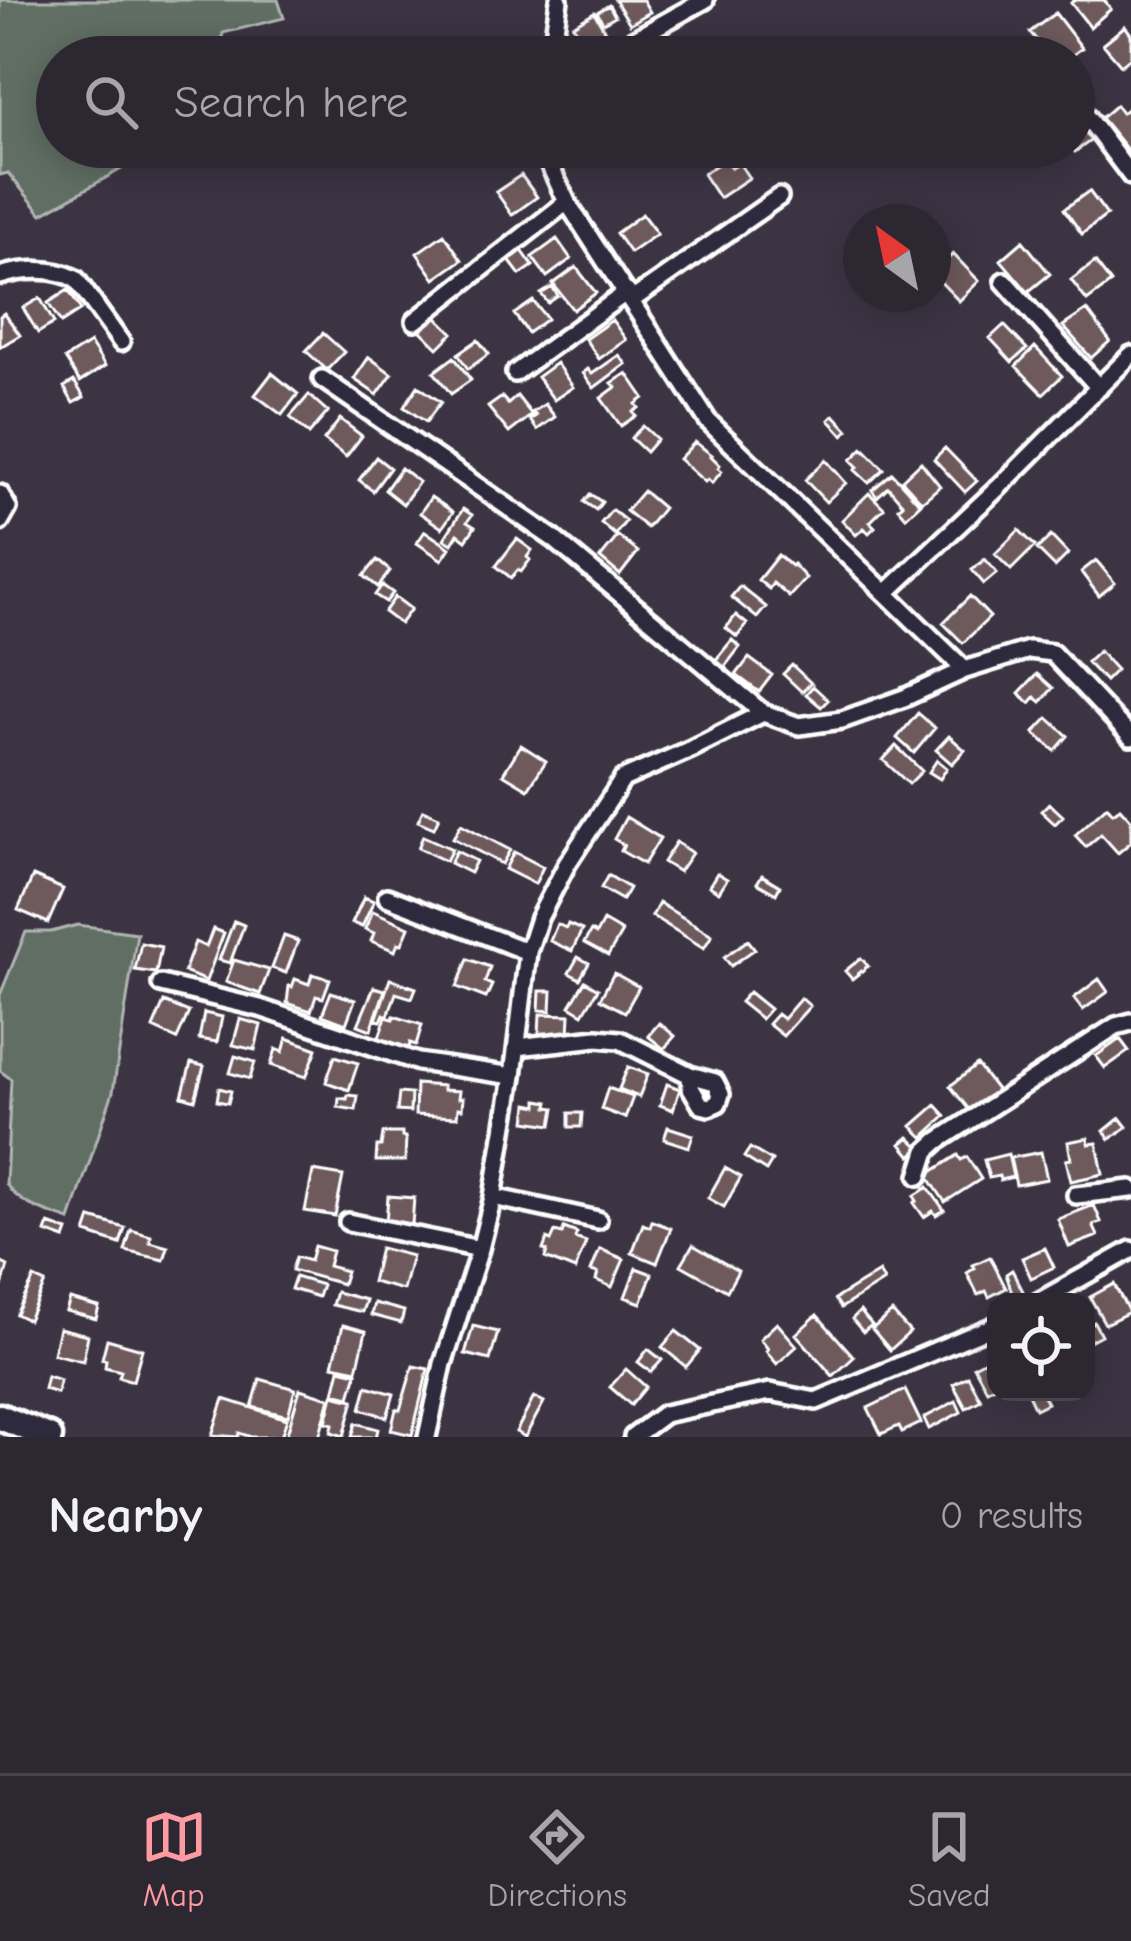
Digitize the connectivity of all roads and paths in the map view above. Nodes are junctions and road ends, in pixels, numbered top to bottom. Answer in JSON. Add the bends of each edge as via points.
{"nodes":[{"id":1,"x":559,"y":0,"type":"edge"},
{"id":2,"x":705,"y":0,"type":"edge"},
{"id":3,"x":553,"y":36,"type":"edge"},
{"id":4,"x":640,"y":36,"type":"edge"},
{"id":5,"x":1095,"y":128,"type":"edge"},
{"id":6,"x":551,"y":168,"type":"edge"},
{"id":7,"x":1131,"y":176,"type":"edge"},
{"id":8,"x":779,"y":197,"type":"dead end"},
{"id":9,"x":567,"y":202,"type":"junction"},
{"id":10,"x":0,"y":276,"type":"edge"},
{"id":11,"x":1004,"y":281,"type":"dead end"},
{"id":12,"x":630,"y":296,"type":"junction"},
{"id":13,"x":415,"y":321,"type":"dead end"},
{"id":14,"x":122,"y":342,"type":"dead end"},
{"id":15,"x":1131,"y":355,"type":"edge"},
{"id":16,"x":515,"y":373,"type":"dead end"},
{"id":17,"x":322,"y":379,"type":"dead end"},
{"id":18,"x":1099,"y":388,"type":"junction"},
{"id":19,"x":0,"y":494,"type":"edge"},
{"id":20,"x":0,"y":522,"type":"edge"},
{"id":21,"x":886,"y":593,"type":"junction"},
{"id":22,"x":965,"y":670,"type":"junction"},
{"id":23,"x":763,"y":713,"type":"junction"},
{"id":24,"x":1131,"y":737,"type":"edge"},
{"id":25,"x":387,"y":897,"type":"dead end"},
{"id":26,"x":528,"y":952,"type":"junction"},
{"id":27,"x":161,"y":984,"type":"dead end"},
{"id":28,"x":1131,"y":1022,"type":"edge"},
{"id":29,"x":518,"y":1047,"type":"junction"},
{"id":30,"x":690,"y":1075,"type":"dead end"},
{"id":31,"x":513,"y":1076,"type":"junction"},
{"id":32,"x":919,"y":1176,"type":"dead end"},
{"id":33,"x":1131,"y":1190,"type":"edge"},
{"id":34,"x":1076,"y":1196,"type":"dead end"},
{"id":35,"x":493,"y":1197,"type":"junction"},
{"id":36,"x":598,"y":1220,"type":"dead end"},
{"id":37,"x":348,"y":1222,"type":"dead end"},
{"id":38,"x":480,"y":1249,"type":"junction"},
{"id":39,"x":1131,"y":1250,"type":"edge"},
{"id":40,"x":1054,"y":1293,"type":"edge"},
{"id":41,"x":987,"y":1329,"type":"edge"},
{"id":42,"x":9,"y":1427,"type":"edge"},
{"id":43,"x":49,"y":1437,"type":"edge"},
{"id":44,"x":427,"y":1437,"type":"edge"},
{"id":45,"x":633,"y":1437,"type":"edge"}],
"edges":[{"from":1,"to":3,"type":"street"},
{"from":2,"to":4,"type":"street"},
{"from":5,"to":7,"type":"street"},
{"from":6,"to":9,"type":"street"},
{"from":8,"to":12,"type":"street"},
{"from":9,"to":12,"type":"street"},
{"from":9,"to":13,"type":"street"},
{"from":10,"to":14,"type":"street","via":[[21,269],[68,274]]},
{"from":11,"to":18,"type":"street"},
{"from":12,"to":16,"type":"street"},
{"from":12,"to":21,"type":"street","via":[[708,421]]},
{"from":15,"to":18,"type":"street"},
{"from":17,"to":23,"type":"street","via":[[554,539]]},
{"from":18,"to":21,"type":"street"},
{"from":19,"to":20,"type":"street","via":[[8,508]]},
{"from":21,"to":22,"type":"street"},
{"from":22,"to":23,"type":"street","via":[[842,720],[799,726]]},
{"from":22,"to":24,"type":"street","via":[[1029,650],[1052,653]]},
{"from":23,"to":26,"type":"street","via":[[623,779],[567,864]]},
{"from":25,"to":26,"type":"street"},
{"from":26,"to":29,"type":"street"},
{"from":27,"to":31,"type":"street","via":[[418,1062]]},
{"from":28,"to":32,"type":"street","via":[[938,1142]]},
{"from":29,"to":30,"type":"street","via":[[620,1040]]},
{"from":29,"to":31,"type":"street"},
{"from":31,"to":35,"type":"street"},
{"from":33,"to":34,"type":"street"},
{"from":35,"to":36,"type":"street"},
{"from":35,"to":38,"type":"street"},
{"from":37,"to":38,"type":"street"},
{"from":38,"to":44,"type":"street"},
{"from":39,"to":40,"type":"street"},
{"from":41,"to":45,"type":"street","via":[[816,1401],[770,1392],[664,1414]]},
{"from":42,"to":43,"type":"main road"}]}
